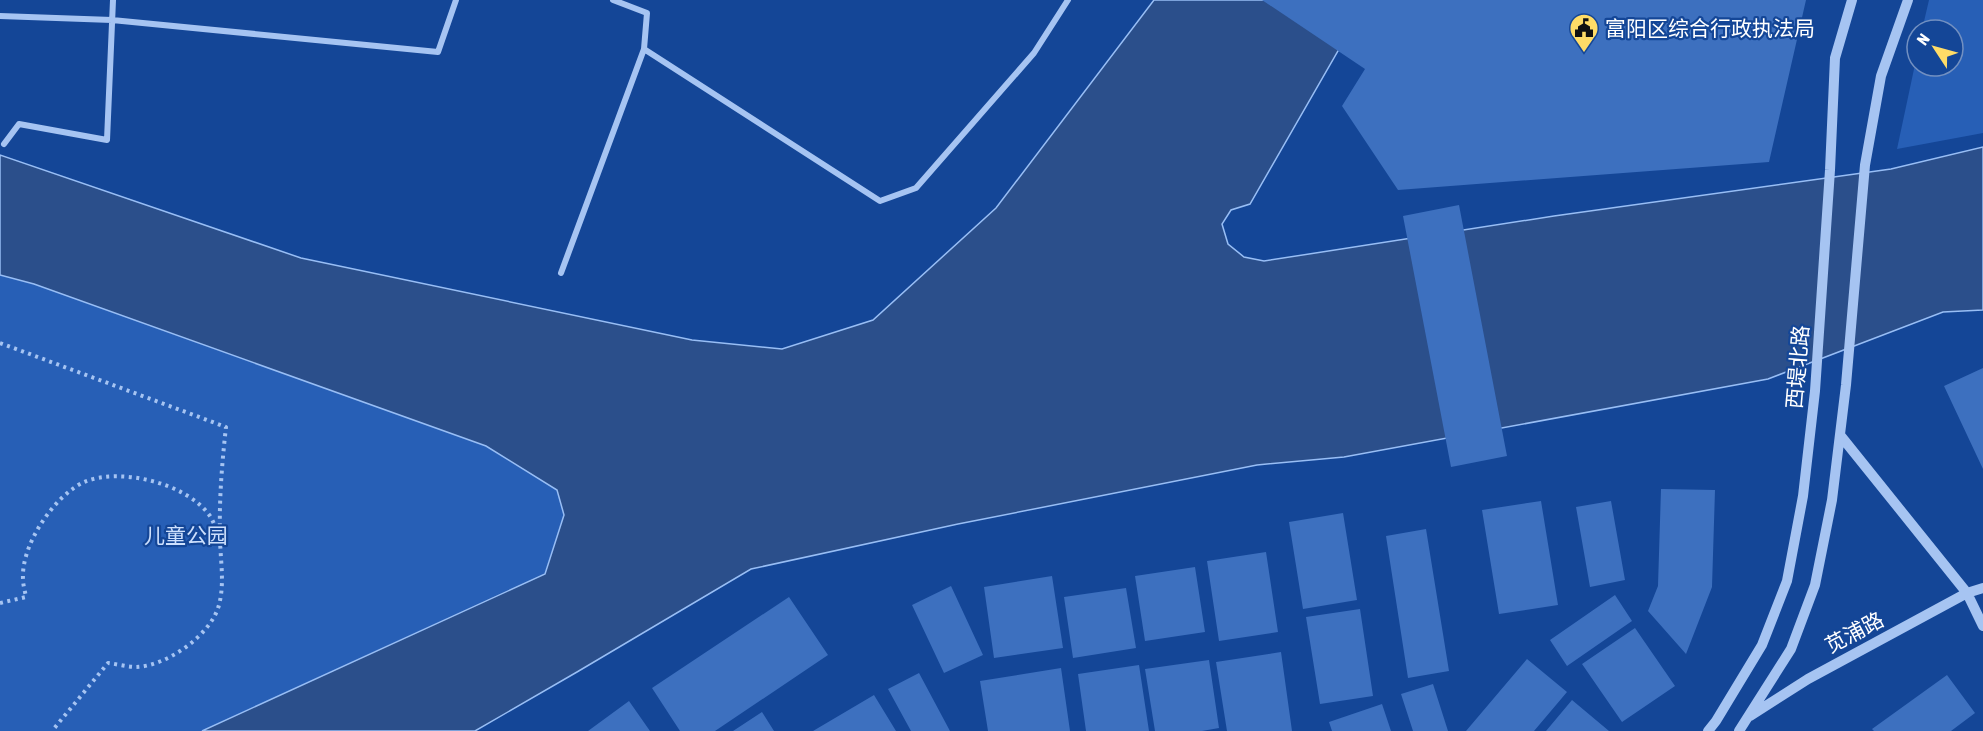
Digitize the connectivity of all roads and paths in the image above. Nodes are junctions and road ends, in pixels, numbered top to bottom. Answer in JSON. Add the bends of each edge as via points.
{"nodes":[{"id":1,"x":113,"y":0,"type":"edge"},
{"id":2,"x":456,"y":0,"type":"edge"},
{"id":3,"x":613,"y":0,"type":"edge"},
{"id":4,"x":1068,"y":0,"type":"edge"},
{"id":5,"x":1852,"y":0,"type":"edge"},
{"id":6,"x":1908,"y":0,"type":"edge"},
{"id":7,"x":0,"y":16,"type":"edge"},
{"id":8,"x":112,"y":20,"type":"junction"},
{"id":9,"x":644,"y":50,"type":"junction"},
{"id":10,"x":4,"y":144,"type":"dead end"},
{"id":11,"x":561,"y":273,"type":"dead end"},
{"id":12,"x":0,"y":343,"type":"edge"},
{"id":13,"x":1840,"y":435,"type":"junction"},
{"id":14,"x":220,"y":538,"type":"junction"},
{"id":15,"x":1983,"y":588,"type":"edge"},
{"id":16,"x":1967,"y":593,"type":"junction"},
{"id":17,"x":0,"y":603,"type":"edge"},
{"id":18,"x":1983,"y":626,"type":"edge"},
{"id":19,"x":1748,"y":718,"type":"junction"},
{"id":20,"x":52,"y":731,"type":"edge"},
{"id":21,"x":1708,"y":731,"type":"edge"},
{"id":22,"x":1739,"y":731,"type":"edge"}],
"edges":[{"from":1,"to":8,"type":"street"},
{"from":2,"to":8,"type":"street","via":[[438,52]]},
{"from":3,"to":9,"type":"street","via":[[647,13]]},
{"from":4,"to":9,"type":"street","via":[[1034,53],[916,188],[880,201]]},
{"from":5,"to":21,"type":"street","name":"西堤北路","via":[[1835,58],[1815,391],[1803,496],[1786,581],[1762,645]]},
{"from":6,"to":13,"type":"street","via":[[1881,76],[1865,165]]},
{"from":7,"to":8,"type":"street"},
{"from":8,"to":10,"type":"street","via":[[107,140],[19,124]]},
{"from":9,"to":11,"type":"street"},
{"from":12,"to":14,"type":"path","via":[[226,427]]},
{"from":13,"to":16,"type":"street"},
{"from":13,"to":19,"type":"street","via":[[1815,585],[1791,649]]},
{"from":14,"to":17,"type":"path","via":[[210,516],[181,492],[136,477],[108,476],[84,482],[63,495],[43,519],[30,544],[22,577],[26,597]]},
{"from":14,"to":20,"type":"path","via":[[219,606],[207,627],[187,647],[160,661],[136,667],[108,663]]},
{"from":15,"to":16,"type":"street","name":"苋浦路"},
{"from":16,"to":18,"type":"street"},
{"from":16,"to":19,"type":"street","name":"苋浦路","via":[[1808,679]]},
{"from":19,"to":22,"type":"street"}]}
